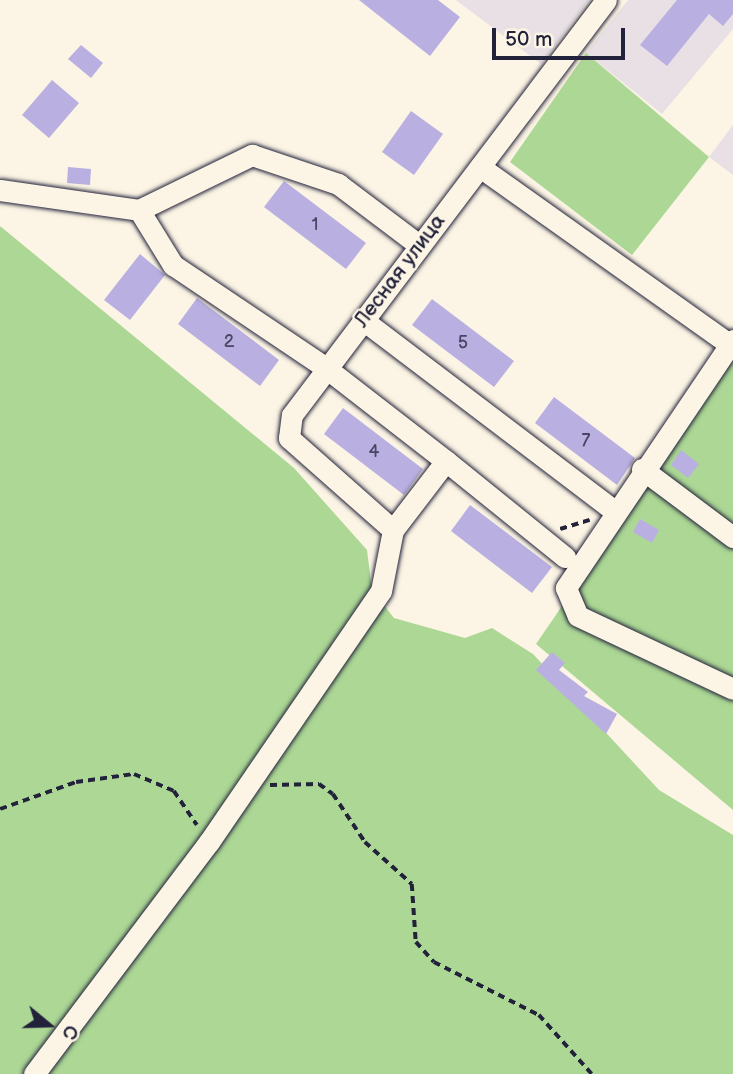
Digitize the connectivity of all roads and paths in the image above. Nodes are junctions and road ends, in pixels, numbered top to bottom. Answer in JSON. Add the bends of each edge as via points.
{"nodes":[{"id":1,"x":606,"y":0,"type":"edge"},
{"id":2,"x":480,"y":167,"type":"junction"},
{"id":3,"x":0,"y":191,"type":"edge"},
{"id":4,"x":139,"y":210,"type":"junction"},
{"id":5,"x":419,"y":245,"type":"junction"},
{"id":6,"x":363,"y":320,"type":"junction"},
{"id":7,"x":731,"y":342,"type":"edge"},
{"id":8,"x":326,"y":369,"type":"junction"},
{"id":9,"x":446,"y":461,"type":"junction"},
{"id":10,"x":642,"y":469,"type":"junction"},
{"id":11,"x":615,"y":511,"type":"junction"},
{"id":12,"x":393,"y":530,"type":"junction"},
{"id":13,"x":539,"y":536,"type":"junction"},
{"id":14,"x":733,"y":537,"type":"edge"},
{"id":15,"x":571,"y":562,"type":"junction"},
{"id":16,"x":733,"y":689,"type":"edge"},
{"id":17,"x":252,"y":779,"type":"junction"},
{"id":18,"x":0,"y":808,"type":"edge"},
{"id":19,"x":209,"y":842,"type":"junction"},
{"id":20,"x":34,"y":1074,"type":"edge"},
{"id":21,"x":592,"y":1074,"type":"edge"}],
"edges":[{"from":1,"to":2,"type":"street","name":"Лесная улица","via":[[592,32]]},
{"from":2,"to":5,"type":"street","name":"Лесная улица"},
{"from":2,"to":7,"type":"street"},
{"from":3,"to":4,"type":"street"},
{"from":4,"to":5,"type":"street","via":[[252,155],[338,184]]},
{"from":4,"to":8,"type":"street","via":[[173,265]]},
{"from":5,"to":6,"type":"street","name":"Лесная улица"},
{"from":6,"to":8,"type":"street","name":"Лесная улица"},
{"from":6,"to":11,"type":"street"},
{"from":7,"to":10,"type":"street"},
{"from":8,"to":9,"type":"street"},
{"from":8,"to":12,"type":"street","name":"Лесная улица","via":[[292,415],[289,438]]},
{"from":9,"to":12,"type":"street"},
{"from":9,"to":13,"type":"street"},
{"from":10,"to":11,"type":"street"},
{"from":10,"to":14,"type":"street"},
{"from":11,"to":13,"type":"path"},
{"from":11,"to":15,"type":"street"},
{"from":12,"to":17,"type":"street","via":[[381,591]]},
{"from":13,"to":15,"type":"street"},
{"from":15,"to":16,"type":"street","via":[[566,589],[578,616]]},
{"from":17,"to":19,"type":"street"},
{"from":17,"to":21,"type":"path","via":[[284,787],[319,784],[333,794],[365,842],[412,884],[416,942],[434,962],[539,1015]]},
{"from":18,"to":19,"type":"path","via":[[65,785],[134,774],[174,790]]},
{"from":19,"to":20,"type":"street"}]}
